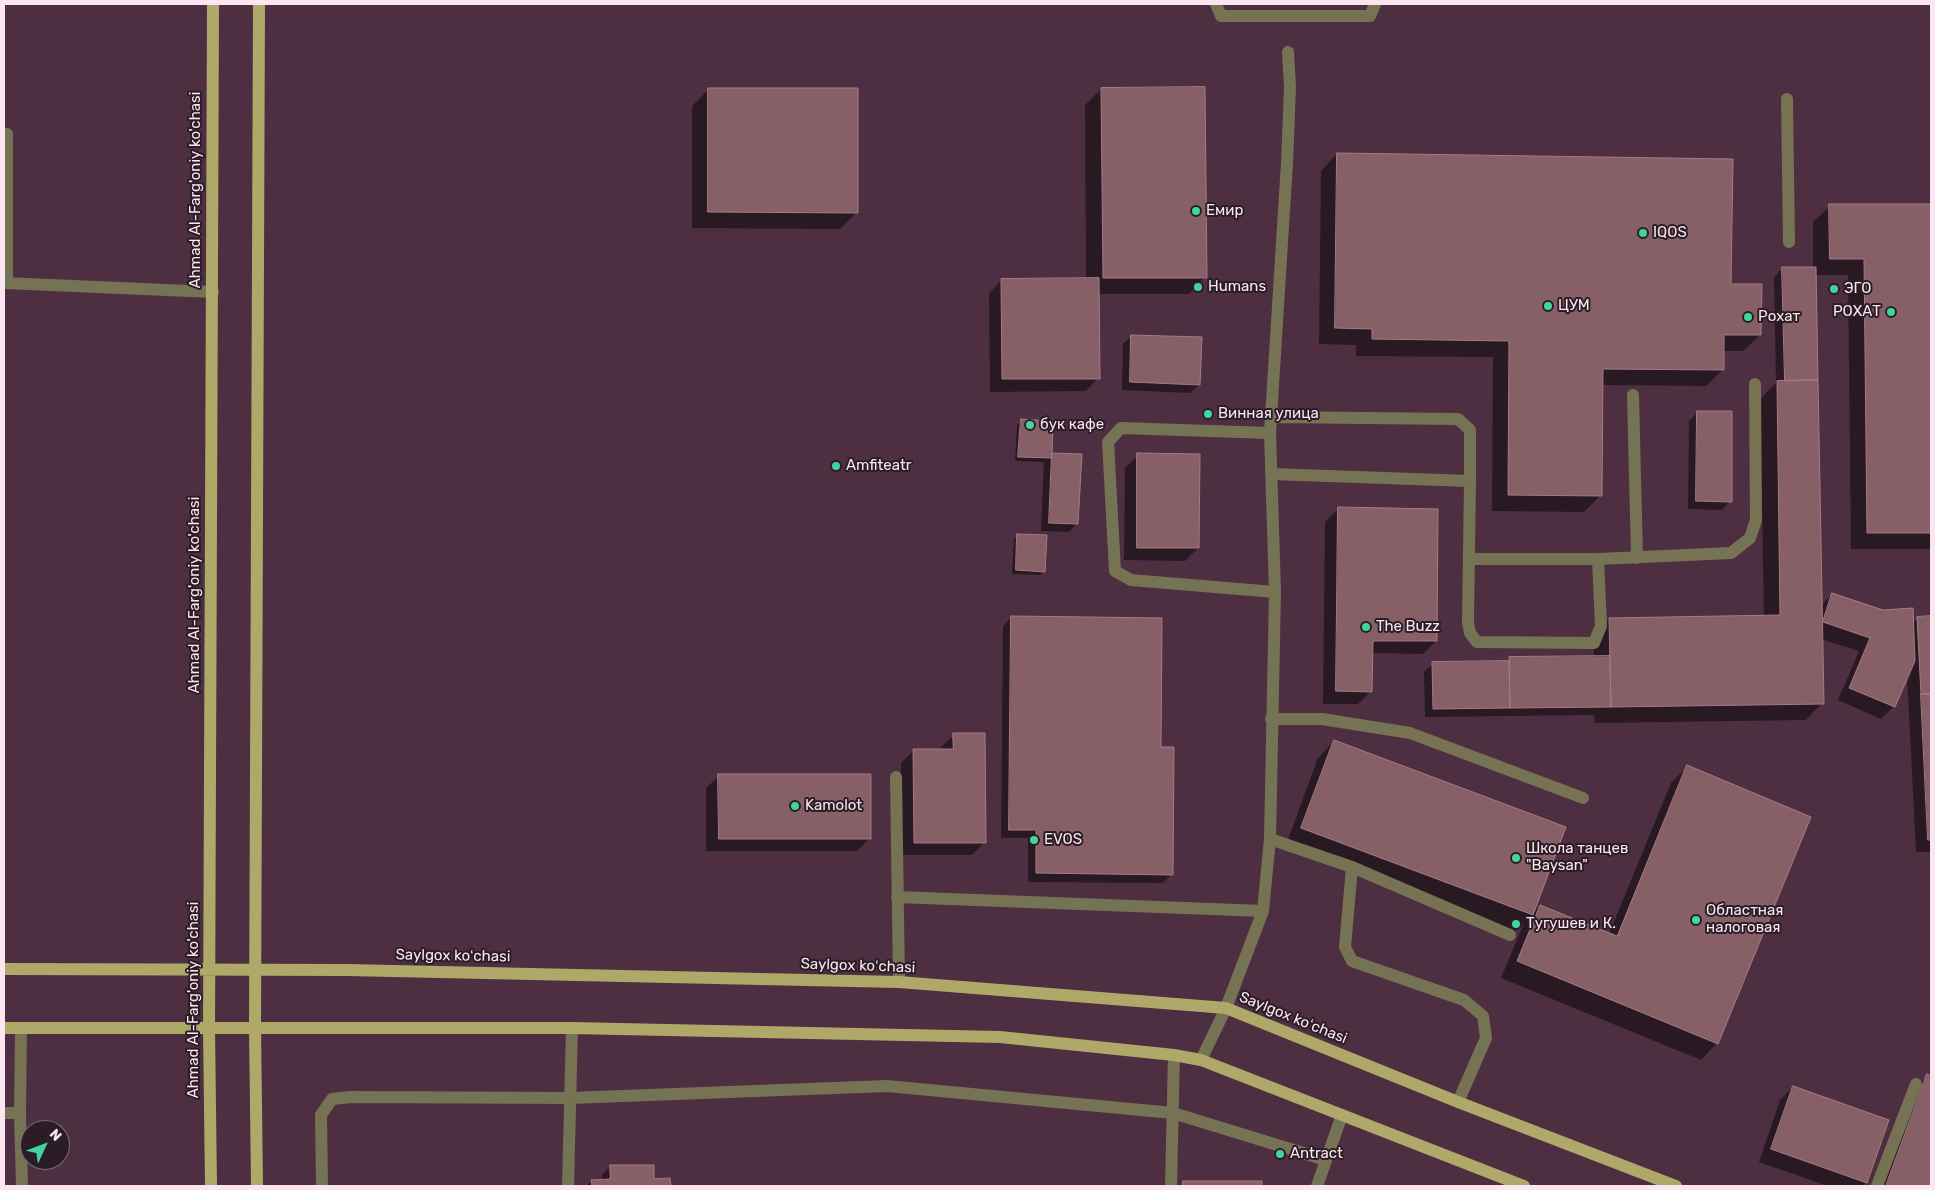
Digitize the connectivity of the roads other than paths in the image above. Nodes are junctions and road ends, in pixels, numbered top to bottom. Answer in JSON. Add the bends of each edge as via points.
{"nodes":[{"id":1,"x":213,"y":4,"type":"edge"},
{"id":2,"x":258,"y":4,"type":"edge"},
{"id":3,"x":1216,"y":4,"type":"edge"},
{"id":4,"x":1375,"y":4,"type":"edge"},
{"id":5,"x":1288,"y":52,"type":"dead end"},
{"id":6,"x":1787,"y":99,"type":"dead end"},
{"id":7,"x":7,"y":134,"type":"dead end"},
{"id":8,"x":1790,"y":242,"type":"dead end"},
{"id":9,"x":5,"y":283,"type":"edge"},
{"id":10,"x":213,"y":292,"type":"junction"},
{"id":11,"x":1755,"y":384,"type":"dead end"},
{"id":12,"x":1633,"y":395,"type":"dead end"},
{"id":13,"x":1272,"y":417,"type":"junction"},
{"id":14,"x":1270,"y":433,"type":"junction"},
{"id":15,"x":1271,"y":474,"type":"junction"},
{"id":16,"x":1470,"y":481,"type":"junction"},
{"id":17,"x":1637,"y":558,"type":"junction"},
{"id":18,"x":1470,"y":559,"type":"junction"},
{"id":19,"x":1598,"y":559,"type":"junction"},
{"id":20,"x":1275,"y":592,"type":"junction"},
{"id":21,"x":1271,"y":719,"type":"junction"},
{"id":22,"x":896,"y":777,"type":"dead end"},
{"id":23,"x":1583,"y":798,"type":"dead end"},
{"id":24,"x":1270,"y":839,"type":"junction"},
{"id":25,"x":1352,"y":867,"type":"junction"},
{"id":26,"x":898,"y":897,"type":"junction"},
{"id":27,"x":1264,"y":911,"type":"junction"},
{"id":28,"x":1510,"y":935,"type":"dead end"},
{"id":29,"x":4,"y":969,"type":"edge"},
{"id":30,"x":210,"y":970,"type":"junction"},
{"id":31,"x":256,"y":970,"type":"junction"},
{"id":32,"x":899,"y":982,"type":"junction"},
{"id":33,"x":1226,"y":1008,"type":"junction"},
{"id":34,"x":256,"y":1027,"type":"junction"},
{"id":35,"x":4,"y":1028,"type":"edge"},
{"id":36,"x":21,"y":1028,"type":"junction"},
{"id":37,"x":572,"y":1028,"type":"junction"},
{"id":38,"x":209,"y":1029,"type":"junction"},
{"id":39,"x":1174,"y":1055,"type":"junction"},
{"id":40,"x":1201,"y":1060,"type":"junction"},
{"id":41,"x":1916,"y":1084,"type":"dead end"},
{"id":42,"x":570,"y":1098,"type":"junction"},
{"id":43,"x":1458,"y":1102,"type":"junction"},
{"id":44,"x":4,"y":1113,"type":"edge"},
{"id":45,"x":20,"y":1113,"type":"junction"},
{"id":46,"x":1173,"y":1113,"type":"junction"},
{"id":47,"x":1342,"y":1115,"type":"junction"},
{"id":48,"x":1326,"y":1160,"type":"junction"},
{"id":49,"x":22,"y":1186,"type":"edge"},
{"id":50,"x":211,"y":1186,"type":"edge"},
{"id":51,"x":257,"y":1186,"type":"edge"},
{"id":52,"x":322,"y":1186,"type":"edge"},
{"id":53,"x":568,"y":1186,"type":"edge"},
{"id":54,"x":1171,"y":1186,"type":"edge"},
{"id":55,"x":1316,"y":1186,"type":"edge"},
{"id":56,"x":1524,"y":1186,"type":"edge"},
{"id":57,"x":1676,"y":1186,"type":"edge"},
{"id":58,"x":1877,"y":1186,"type":"edge"}],
"edges":[{"from":1,"to":10,"type":"main road","name":"Ahmad Al-Farg'oniy ko'chasi"},
{"from":2,"to":31,"type":"main road"},
{"from":3,"to":4,"type":"street","via":[[1221,16],[1370,16]]},
{"from":5,"to":13,"type":"street","via":[[1287,164]]},
{"from":6,"to":8,"type":"street"},
{"from":7,"to":9,"type":"street"},
{"from":9,"to":10,"type":"street"},
{"from":10,"to":30,"type":"main road","name":"Ahmad Al-Farg'oniy ko'chasi"},
{"from":11,"to":17,"type":"street","via":[[1756,520],[1750,538],[1731,553]]},
{"from":12,"to":17,"type":"street"},
{"from":13,"to":14,"type":"street"},
{"from":13,"to":16,"type":"street","via":[[1458,419],[1470,430]]},
{"from":14,"to":15,"type":"street"},
{"from":14,"to":20,"type":"street","via":[[1121,428],[1108,442],[1115,571],[1131,580]]},
{"from":15,"to":16,"type":"street"},
{"from":15,"to":20,"type":"street"},
{"from":16,"to":18,"type":"street"},
{"from":17,"to":19,"type":"street"},
{"from":18,"to":19,"type":"street"},
{"from":18,"to":19,"type":"street","via":[[1468,622],[1470,633],[1477,642],[1585,643],[1594,643],[1601,626]]},
{"from":20,"to":21,"type":"street"},
{"from":21,"to":23,"type":"street","via":[[1322,719],[1410,733]]},
{"from":21,"to":24,"type":"street"},
{"from":22,"to":26,"type":"street"},
{"from":24,"to":25,"type":"street"},
{"from":24,"to":27,"type":"street"},
{"from":25,"to":28,"type":"street"},
{"from":25,"to":43,"type":"street","via":[[1345,947],[1352,961],[1464,1000],[1483,1016],[1486,1038]]},
{"from":26,"to":27,"type":"street"},
{"from":26,"to":32,"type":"street"},
{"from":27,"to":33,"type":"street"},
{"from":29,"to":30,"type":"main road","name":"Saylgox koʻchasi"},
{"from":30,"to":31,"type":"main road","name":"Saylgox koʻchasi"},
{"from":30,"to":38,"type":"main road","name":"Ahmad Al-Farg'oniy ko'chasi"},
{"from":31,"to":32,"type":"main road","name":"Saylgox koʻchasi"},
{"from":31,"to":34,"type":"main road"},
{"from":32,"to":33,"type":"main road","name":"Saylgox koʻchasi"},
{"from":33,"to":40,"type":"street"},
{"from":33,"to":43,"type":"main road","name":"Saylgox koʻchasi"},
{"from":34,"to":37,"type":"main road"},
{"from":34,"to":38,"type":"main road"},
{"from":34,"to":51,"type":"main road"},
{"from":35,"to":36,"type":"main road"},
{"from":36,"to":38,"type":"main road"},
{"from":36,"to":45,"type":"street"},
{"from":37,"to":39,"type":"main road","via":[[1000,1037]]},
{"from":37,"to":42,"type":"street"},
{"from":38,"to":50,"type":"main road","name":"Ahmad Al-Farg'oniy ko'chasi"},
{"from":39,"to":40,"type":"main road"},
{"from":39,"to":46,"type":"street"},
{"from":40,"to":47,"type":"main road"},
{"from":41,"to":58,"type":"street"},
{"from":42,"to":46,"type":"street","via":[[887,1086]]},
{"from":42,"to":52,"type":"street","via":[[332,1099],[321,1115]]},
{"from":42,"to":53,"type":"street"},
{"from":43,"to":57,"type":"main road","name":"Saylgox koʻchasi"},
{"from":44,"to":45,"type":"street"},
{"from":45,"to":49,"type":"street"},
{"from":46,"to":48,"type":"street"},
{"from":46,"to":54,"type":"street"},
{"from":47,"to":48,"type":"street"},
{"from":47,"to":56,"type":"main road"},
{"from":48,"to":55,"type":"street"}]}
